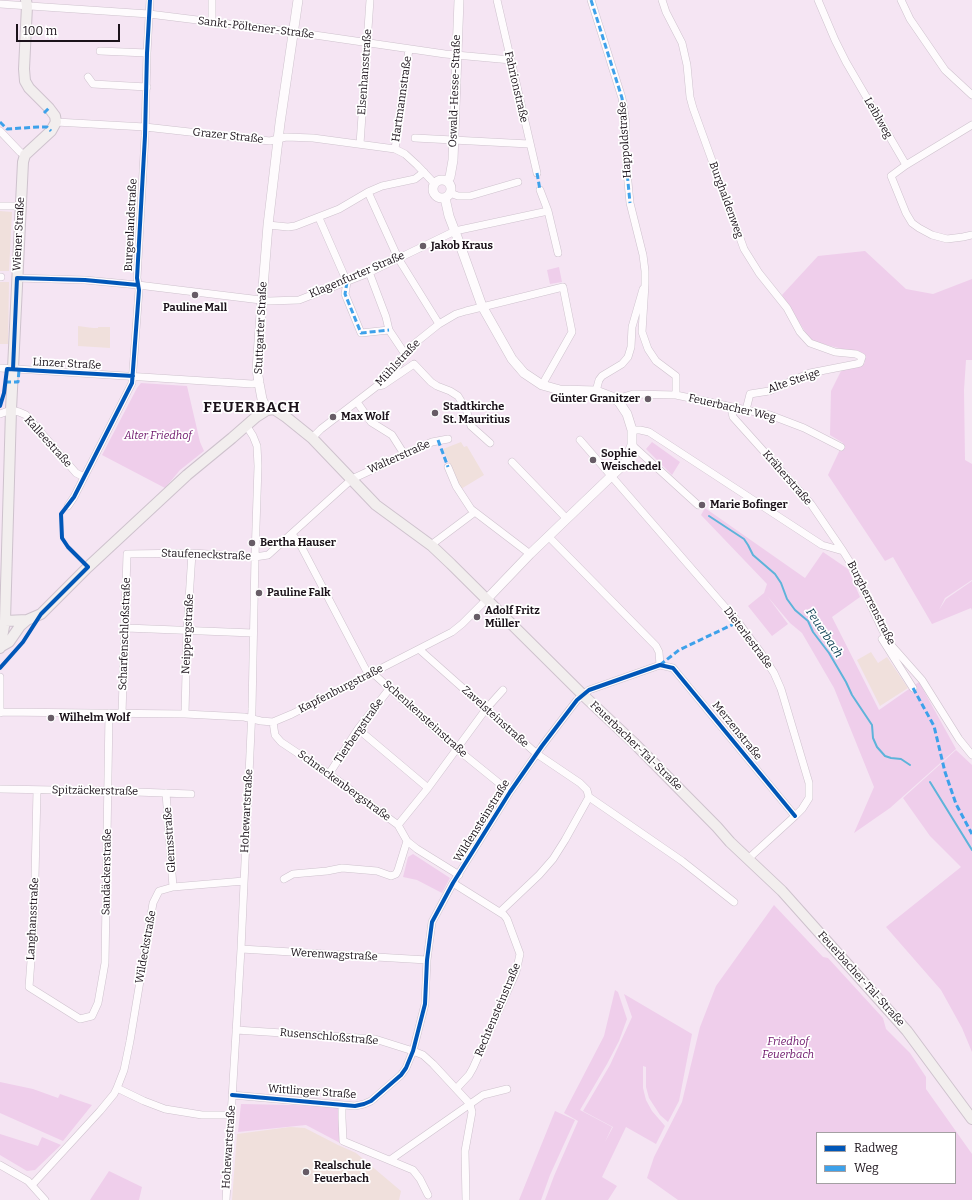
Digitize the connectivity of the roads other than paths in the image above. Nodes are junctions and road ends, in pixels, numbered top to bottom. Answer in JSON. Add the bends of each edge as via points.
{"nodes":[{"id":1,"x":150,"y":0,"type":"edge"},
{"id":2,"x":212,"y":0,"type":"edge"},
{"id":3,"x":298,"y":0,"type":"edge"},
{"id":4,"x":370,"y":0,"type":"edge"},
{"id":5,"x":459,"y":0,"type":"edge"},
{"id":6,"x":497,"y":0,"type":"edge"},
{"id":7,"x":591,"y":0,"type":"edge"},
{"id":8,"x":662,"y":0,"type":"edge"},
{"id":9,"x":818,"y":0,"type":"edge"},
{"id":10,"x":901,"y":0,"type":"edge"},
{"id":11,"x":27,"y":2,"type":"edge"},
{"id":12,"x":0,"y":4,"type":"edge"},
{"id":13,"x":149,"y":14,"type":"junction"},
{"id":14,"x":212,"y":22,"type":"junction"},
{"id":15,"x":294,"y":32,"type":"junction"},
{"id":16,"x":367,"y":43,"type":"junction"},
{"id":17,"x":410,"y":49,"type":"junction"},
{"id":18,"x":100,"y":51,"type":"dead end"},
{"id":19,"x":147,"y":52,"type":"junction"},
{"id":20,"x":456,"y":55,"type":"junction"},
{"id":21,"x":511,"y":60,"type":"junction"},
{"id":22,"x":88,"y":77,"type":"dead end"},
{"id":23,"x":147,"y":87,"type":"junction"},
{"id":24,"x":972,"y":95,"type":"edge"},
{"id":25,"x":56,"y":122,"type":"junction"},
{"id":26,"x":972,"y":125,"type":"edge"},
{"id":27,"x":145,"y":127,"type":"junction"},
{"id":28,"x":0,"y":131,"type":"edge"},
{"id":29,"x":415,"y":138,"type":"dead end"},
{"id":30,"x":279,"y":139,"type":"junction"},
{"id":31,"x":453,"y":140,"type":"junction"},
{"id":32,"x":360,"y":144,"type":"junction"},
{"id":33,"x":529,"y":144,"type":"junction"},
{"id":34,"x":395,"y":149,"type":"junction"},
{"id":35,"x":25,"y":155,"type":"junction"},
{"id":36,"x":906,"y":165,"type":"junction"},
{"id":37,"x":424,"y":172,"type":"junction"},
{"id":38,"x":537,"y":173,"type":"dead end"},
{"id":39,"x":447,"y":180,"type":"junction"},
{"id":40,"x":518,"y":182,"type":"dead end"},
{"id":41,"x":434,"y":183,"type":"junction"},
{"id":42,"x":540,"y":190,"type":"dead end"},
{"id":43,"x":368,"y":192,"type":"junction"},
{"id":44,"x":448,"y":196,"type":"junction"},
{"id":45,"x":0,"y":206,"type":"edge"},
{"id":46,"x":20,"y":206,"type":"junction"},
{"id":47,"x":548,"y":211,"type":"junction"},
{"id":48,"x":319,"y":218,"type":"junction"},
{"id":49,"x":268,"y":225,"type":"junction"},
{"id":50,"x":455,"y":231,"type":"junction"},
{"id":51,"x":972,"y":235,"type":"edge"},
{"id":52,"x":558,"y":254,"type":"dead end"},
{"id":53,"x":398,"y":258,"type":"junction"},
{"id":54,"x":369,"y":272,"type":"junction"},
{"id":55,"x":17,"y":278,"type":"junction"},
{"id":56,"x":347,"y":282,"type":"junction"},
{"id":57,"x":138,"y":284,"type":"junction"},
{"id":58,"x":645,"y":284,"type":"junction"},
{"id":59,"x":262,"y":300,"type":"junction"},
{"id":60,"x":482,"y":306,"type":"junction"},
{"id":61,"x":439,"y":324,"type":"junction"},
{"id":62,"x":388,"y":330,"type":"junction"},
{"id":63,"x":405,"y":354,"type":"junction"},
{"id":64,"x":852,"y":354,"type":"joint"},
{"id":65,"x":0,"y":368,"type":"edge"},
{"id":66,"x":13,"y":369,"type":"junction"},
{"id":67,"x":133,"y":376,"type":"junction"},
{"id":68,"x":258,"y":383,"type":"junction"},
{"id":69,"x":542,"y":385,"type":"junction"},
{"id":70,"x":377,"y":386,"type":"junction"},
{"id":71,"x":596,"y":391,"type":"junction"},
{"id":72,"x":676,"y":395,"type":"junction"},
{"id":73,"x":358,"y":402,"type":"junction"},
{"id":74,"x":619,"y":402,"type":"junction"},
{"id":75,"x":731,"y":408,"type":"junction"},
{"id":76,"x":11,"y":410,"type":"junction"},
{"id":77,"x":267,"y":410,"type":"junction"},
{"id":78,"x":746,"y":410,"type":"junction"},
{"id":79,"x":0,"y":414,"type":"edge"},
{"id":80,"x":246,"y":425,"type":"junction"},
{"id":81,"x":632,"y":430,"type":"junction"},
{"id":82,"x":312,"y":438,"type":"junction"},
{"id":83,"x":448,"y":439,"type":"dead end"},
{"id":84,"x":580,"y":440,"type":"dead end"},
{"id":85,"x":490,"y":443,"type":"dead end"},
{"id":86,"x":632,"y":445,"type":"junction"},
{"id":87,"x":841,"y":446,"type":"dead end"},
{"id":88,"x":404,"y":454,"type":"junction"},
{"id":89,"x":512,"y":462,"type":"dead end"},
{"id":90,"x":448,"y":467,"type":"dead end"},
{"id":91,"x":612,"y":476,"type":"junction"},
{"id":92,"x":84,"y":477,"type":"junction"},
{"id":93,"x":352,"y":479,"type":"junction"},
{"id":94,"x":698,"y":505,"type":"dead end"},
{"id":95,"x":68,"y":506,"type":"dead end"},
{"id":96,"x":475,"y":512,"type":"junction"},
{"id":97,"x":566,"y":519,"type":"junction"},
{"id":98,"x":292,"y":534,"type":"junction"},
{"id":99,"x":549,"y":537,"type":"junction"},
{"id":100,"x":432,"y":546,"type":"junction"},
{"id":101,"x":843,"y":551,"type":"junction"},
{"id":102,"x":192,"y":553,"type":"junction"},
{"id":103,"x":127,"y":554,"type":"joint"},
{"id":104,"x":530,"y":554,"type":"junction"},
{"id":105,"x":255,"y":557,"type":"junction"},
{"id":106,"x":486,"y":600,"type":"junction"},
{"id":107,"x":2,"y":606,"type":"edge"},
{"id":108,"x":27,"y":620,"type":"junction"},
{"id":109,"x":5,"y":621,"type":"junction"},
{"id":110,"x":126,"y":628,"type":"junction"},
{"id":111,"x":882,"y":629,"type":"junction"},
{"id":112,"x":187,"y":631,"type":"junction"},
{"id":113,"x":253,"y":633,"type":"junction"},
{"id":114,"x":0,"y":648,"type":"edge"},
{"id":115,"x":420,"y":650,"type":"junction"},
{"id":116,"x":660,"y":665,"type":"junction"},
{"id":117,"x":372,"y":673,"type":"junction"},
{"id":118,"x":0,"y":677,"type":"edge"},
{"id":119,"x":390,"y":688,"type":"junction"},
{"id":120,"x":913,"y":688,"type":"dead end"},
{"id":121,"x":503,"y":690,"type":"dead end"},
{"id":122,"x":583,"y":695,"type":"junction"},
{"id":123,"x":486,"y":709,"type":"junction"},
{"id":124,"x":0,"y":712,"type":"edge"},
{"id":125,"x":109,"y":713,"type":"junction"},
{"id":126,"x":122,"y":714,"type":"junction"},
{"id":127,"x":184,"y":714,"type":"junction"},
{"id":128,"x":251,"y":719,"type":"junction"},
{"id":129,"x":272,"y":722,"type":"junction"},
{"id":130,"x":358,"y":729,"type":"junction"},
{"id":131,"x":457,"y":749,"type":"junction"},
{"id":132,"x":536,"y":754,"type":"junction"},
{"id":133,"x":972,"y":756,"type":"edge"},
{"id":134,"x":329,"y":774,"type":"junction"},
{"id":135,"x":428,"y":788,"type":"junction"},
{"id":136,"x":0,"y":789,"type":"edge"},
{"id":137,"x":37,"y":790,"type":"junction"},
{"id":138,"x":108,"y":791,"type":"junction"},
{"id":139,"x":510,"y":792,"type":"junction"},
{"id":140,"x":166,"y":793,"type":"junction"},
{"id":141,"x":191,"y":794,"type":"dead end"},
{"id":142,"x":589,"y":797,"type":"junction"},
{"id":143,"x":795,"y":816,"type":"junction"},
{"id":144,"x":398,"y":825,"type":"junction"},
{"id":145,"x":407,"y":841,"type":"junction"},
{"id":146,"x":748,"y":859,"type":"junction"},
{"id":147,"x":459,"y":874,"type":"junction"},
{"id":148,"x":284,"y":879,"type":"dead end"},
{"id":149,"x":244,"y":881,"type":"junction"},
{"id":150,"x":453,"y":883,"type":"junction"},
{"id":151,"x":173,"y":887,"type":"junction"},
{"id":152,"x":734,"y":902,"type":"dead end"},
{"id":153,"x":500,"y":912,"type":"junction"},
{"id":154,"x":241,"y":949,"type":"junction"},
{"id":155,"x":427,"y":960,"type":"junction"},
{"id":156,"x":80,"y":1019,"type":"joint"},
{"id":157,"x":236,"y":1030,"type":"junction"},
{"id":158,"x":413,"y":1051,"type":"junction"},
{"id":159,"x":117,"y":1088,"type":"junction"},
{"id":160,"x":456,"y":1089,"type":"junction"},
{"id":161,"x":507,"y":1089,"type":"dead end"},
{"id":162,"x":232,"y":1095,"type":"junction"},
{"id":163,"x":470,"y":1104,"type":"junction"},
{"id":164,"x":342,"y":1105,"type":"junction"},
{"id":165,"x":231,"y":1115,"type":"junction"},
{"id":166,"x":972,"y":1119,"type":"edge"},
{"id":167,"x":390,"y":1160,"type":"junction"},
{"id":168,"x":0,"y":1165,"type":"edge"},
{"id":169,"x":32,"y":1185,"type":"junction"},
{"id":170,"x":428,"y":1195,"type":"dead end"},
{"id":171,"x":45,"y":1200,"type":"edge"},
{"id":172,"x":226,"y":1200,"type":"edge"},
{"id":173,"x":466,"y":1200,"type":"edge"}],
"edges":[{"from":1,"to":13,"type":"street","name":"Burgenlandstraße"},
{"from":2,"to":14,"type":"street"},
{"from":3,"to":15,"type":"street","name":"Stuttgarter Straße"},
{"from":4,"to":16,"type":"street","name":"Elsenhansstraße"},
{"from":5,"to":20,"type":"street","name":"Oswald-Hesse-Straße"},
{"from":6,"to":21,"type":"street","name":"Fahrionstraße"},
{"from":7,"to":58,"type":"street","name":"Happoldstraße","via":[[622,98],[626,124],[630,203],[643,255]]},
{"from":8,"to":64,"type":"street","name":"Burghaldenweg","via":[[682,43],[693,108],[744,249],[810,344]]},
{"from":9,"to":36,"type":"street","name":"Leiblweg","via":[[846,62]]},
{"from":10,"to":24,"type":"street","via":[[910,19],[945,70]]},
{"from":11,"to":12,"type":"street","name":"Sankt-Pöltener-Straße"},
{"from":11,"to":13,"type":"street","name":"Sankt-Pöltener-Straße"},
{"from":11,"to":25,"type":"main road","via":[[25,81],[49,108]]},
{"from":13,"to":14,"type":"street","name":"Sankt-Pöltener-Straße"},
{"from":13,"to":19,"type":"street","name":"Burgenlandstraße"},
{"from":14,"to":15,"type":"street","name":"Sankt-Pöltener-Straße"},
{"from":15,"to":16,"type":"street","name":"Sankt-Pöltener-Straße"},
{"from":15,"to":30,"type":"street","name":"Stuttgarter Straße"},
{"from":16,"to":17,"type":"street","name":"Sankt-Pöltener-Straße"},
{"from":16,"to":32,"type":"street","name":"Elsenhansstraße"},
{"from":17,"to":20,"type":"street","name":"Sankt-Pöltener-Straße"},
{"from":17,"to":34,"type":"street","name":"Hartmannstraße"},
{"from":18,"to":19,"type":"street"},
{"from":19,"to":23,"type":"street","name":"Burgenlandstraße"},
{"from":20,"to":21,"type":"street","name":"Sankt-Pöltener-Straße"},
{"from":20,"to":31,"type":"street","name":"Oswald-Hesse-Straße"},
{"from":21,"to":33,"type":"street","name":"Fahrionstraße"},
{"from":22,"to":23,"type":"street","via":[[93,84]]},
{"from":23,"to":27,"type":"street","name":"Burgenlandstraße"},
{"from":25,"to":27,"type":"street","name":"Grazer Straße"},
{"from":25,"to":35,"type":"main road","via":[[51,131]]},
{"from":26,"to":36,"type":"street"},
{"from":27,"to":30,"type":"street","name":"Grazer Straße","via":[[270,141]]},
{"from":27,"to":57,"type":"street","name":"Burgenlandstraße"},
{"from":28,"to":35,"type":"street"},
{"from":29,"to":31,"type":"street"},
{"from":30,"to":32,"type":"street","name":"Grazer Straße","via":[[313,138]]},
{"from":30,"to":49,"type":"street","name":"Stuttgarter Straße"},
{"from":31,"to":33,"type":"street"},
{"from":31,"to":39,"type":"street","name":"Oswald-Hesse-Straße","via":[[452,170]]},
{"from":32,"to":34,"type":"street","name":"Grazer Straße"},
{"from":33,"to":38,"type":"street","name":"Fahrionstraße"},
{"from":34,"to":37,"type":"street","name":"Grazer Straße","via":[[405,154]]},
{"from":35,"to":46,"type":"main road","name":"Wiener Straße"},
{"from":36,"to":51,"type":"street","via":[[891,176],[912,223],[932,235],[947,239]]},
{"from":37,"to":41,"type":"street","name":"Grazer Straße"},
{"from":37,"to":43,"type":"street","via":[[415,179],[382,186]]},
{"from":39,"to":41,"type":"street","via":[[442,179]]},
{"from":39,"to":44,"type":"street","name":"Oswald-Hesse-Straße","via":[[451,185]]},
{"from":40,"to":44,"type":"street","via":[[470,196]]},
{"from":41,"to":44,"type":"street","via":[[435,196]]},
{"from":42,"to":47,"type":"street"},
{"from":43,"to":48,"type":"street","via":[[350,204]]},
{"from":43,"to":53,"type":"street"},
{"from":44,"to":50,"type":"street","name":"Oswald-Hesse-Straße","via":[[449,216]]},
{"from":45,"to":46,"type":"street"},
{"from":46,"to":55,"type":"main road","name":"Wiener Straße"},
{"from":47,"to":50,"type":"street","name":"Klagenfurter Straße"},
{"from":47,"to":52,"type":"street"},
{"from":48,"to":49,"type":"street","via":[[292,227]]},
{"from":48,"to":56,"type":"street"},
{"from":49,"to":59,"type":"street","name":"Stuttgarter Straße"},
{"from":50,"to":53,"type":"street","name":"Klagenfurter Straße"},
{"from":50,"to":60,"type":"street"},
{"from":53,"to":54,"type":"street","name":"Klagenfurter Straße"},
{"from":53,"to":61,"type":"street"},
{"from":54,"to":56,"type":"street","name":"Klagenfurter Straße"},
{"from":54,"to":62,"type":"street","via":[[386,317]]},
{"from":55,"to":57,"type":"street","name":"Klagenfurter Straße"},
{"from":55,"to":66,"type":"main road","name":"Wiener Straße"},
{"from":56,"to":59,"type":"street","name":"Klagenfurter Straße","via":[[299,300]]},
{"from":56,"to":62,"type":"street","via":[[345,294],[361,333]]},
{"from":57,"to":59,"type":"street","name":"Klagenfurter Straße"},
{"from":57,"to":67,"type":"street","name":"Burgenlandstraße"},
{"from":58,"to":71,"type":"street","name":"Happoldstraße","via":[[632,327],[628,357],[622,364],[602,376]]},
{"from":58,"to":72,"type":"street","name":"Happoldstraße","via":[[641,325],[643,339],[656,361],[676,376]]},
{"from":59,"to":68,"type":"street","name":"Stuttgarter Straße"},
{"from":60,"to":61,"type":"street","name":"Mühlstraße","via":[[456,314]]},
{"from":60,"to":69,"type":"street","via":[[512,359],[524,373]]},
{"from":60,"to":69,"type":"street","name":"Mühlstraße","via":[[563,287],[572,332]]},
{"from":61,"to":63,"type":"street","name":"Mühlstraße"},
{"from":62,"to":63,"type":"street"},
{"from":63,"to":70,"type":"street","name":"Mühlstraße","via":[[398,366]]},
{"from":64,"to":78,"type":"street","name":"Alte Steige","via":[[862,357],[860,363],[810,373],[769,391],[750,394]]},
{"from":65,"to":66,"type":"street","name":"Linzer Straße"},
{"from":66,"to":67,"type":"street","name":"Linzer Straße"},
{"from":66,"to":76,"type":"main road","name":"Wiener Straße"},
{"from":67,"to":68,"type":"street","name":"Linzer Straße"},
{"from":67,"to":92,"type":"street","name":"Burgenlandstraße","via":[[132,383]]},
{"from":68,"to":77,"type":"street","name":"Stuttgarter Straße"},
{"from":69,"to":71,"type":"street","via":[[560,390]]},
{"from":70,"to":73,"type":"street","name":"Mühlstraße"},
{"from":70,"to":85,"type":"street","via":[[383,385],[414,364],[431,382],[458,396],[466,409],[471,426]]},
{"from":71,"to":74,"type":"street"},
{"from":72,"to":74,"type":"street","name":"Feuerbacher Weg","via":[[633,394],[623,397]]},
{"from":72,"to":75,"type":"street","name":"Feuerbacher Weg"},
{"from":73,"to":82,"type":"street","name":"Mühlstraße","via":[[320,429]]},
{"from":73,"to":88,"type":"street","via":[[369,420],[392,435]]},
{"from":74,"to":81,"type":"street","via":[[628,414]]},
{"from":75,"to":78,"type":"street","name":"Feuerbacher Weg"},
{"from":75,"to":101,"type":"street","name":"Kräherstraße","via":[[733,417],[811,504]]},
{"from":76,"to":79,"type":"street"},
{"from":76,"to":92,"type":"street","name":"Kalleestraße","via":[[26,415],[76,473]]},
{"from":76,"to":107,"type":"main road","name":"Wiener Straße"},
{"from":77,"to":80,"type":"main road"},
{"from":77,"to":82,"type":"main road","name":"Feuerbacher-Tal-Straße","via":[[279,412]]},
{"from":78,"to":87,"type":"street","name":"Feuerbacher Weg","via":[[787,421]]},
{"from":80,"to":105,"type":"street","name":"Hohewartstraße","via":[[257,446]]},
{"from":80,"to":108,"type":"main road","via":[[181,480],[41,614]]},
{"from":81,"to":86,"type":"street"},
{"from":81,"to":101,"type":"street","name":"Burgherrenstraße","via":[[649,432],[822,545]]},
{"from":82,"to":93,"type":"main road","name":"Feuerbacher-Tal-Straße"},
{"from":83,"to":88,"type":"street","name":"Walterstraße","via":[[432,442]]},
{"from":84,"to":91,"type":"street","name":"Dieterlestraße"},
{"from":86,"to":91,"type":"street","name":"Kapfenburgstraße","via":[[625,463]]},
{"from":86,"to":94,"type":"street"},
{"from":88,"to":93,"type":"street","name":"Walterstraße"},
{"from":89,"to":97,"type":"street"},
{"from":90,"to":96,"type":"street","via":[[460,493]]},
{"from":91,"to":97,"type":"street","name":"Kapfenburgstraße"},
{"from":91,"to":143,"type":"street","name":"Dieterlestraße","via":[[738,622],[774,673],[787,707],[809,783],[809,798]]},
{"from":92,"to":95,"type":"street","name":"Burgenlandstraße"},
{"from":93,"to":98,"type":"street","name":"Staufeneckstraße"},
{"from":93,"to":100,"type":"main road","name":"Feuerbacher-Tal-Straße","via":[[376,505]]},
{"from":96,"to":100,"type":"street"},
{"from":96,"to":104,"type":"street"},
{"from":97,"to":99,"type":"street","name":"Kapfenburgstraße"},
{"from":98,"to":105,"type":"street","name":"Staufeneckstraße","via":[[268,555]]},
{"from":98,"to":117,"type":"street","name":"Schenkensteinstraße","via":[[301,546],[366,670]]},
{"from":99,"to":104,"type":"street","name":"Kapfenburgstraße"},
{"from":99,"to":116,"type":"street","via":[[656,646]]},
{"from":100,"to":106,"type":"main road","name":"Feuerbacher-Tal-Straße"},
{"from":101,"to":111,"type":"street","name":"Burgherrenstraße","via":[[853,566]]},
{"from":102,"to":103,"type":"street","name":"Staufeneckstraße"},
{"from":102,"to":105,"type":"street","name":"Staufeneckstraße"},
{"from":102,"to":112,"type":"street","name":"Neippergstraße"},
{"from":103,"to":110,"type":"street","name":"Scharfenschloßstraße"},
{"from":104,"to":106,"type":"street","name":"Kapfenburgstraße"},
{"from":105,"to":113,"type":"street","name":"Hohewartstraße"},
{"from":106,"to":115,"type":"street","name":"Kapfenburgstraße","via":[[458,628]]},
{"from":106,"to":122,"type":"main road","name":"Feuerbacher-Tal-Straße"},
{"from":107,"to":109,"type":"main road","name":"Wiener Straße"},
{"from":108,"to":109,"type":"main road"},
{"from":108,"to":114,"type":"main road","via":[[9,642]]},
{"from":109,"to":114,"type":"main road","name":"Wiener Straße"},
{"from":110,"to":112,"type":"street"},
{"from":110,"to":126,"type":"street","name":"Scharfenschloßstraße"},
{"from":111,"to":120,"type":"street","via":[[882,638]]},
{"from":111,"to":133,"type":"street","name":"Burgherrenstraße","via":[[891,645],[922,680]]},
{"from":112,"to":113,"type":"street"},
{"from":112,"to":127,"type":"street","name":"Neippergstraße"},
{"from":113,"to":128,"type":"street","name":"Hohewartstraße"},
{"from":115,"to":117,"type":"street","name":"Kapfenburgstraße"},
{"from":115,"to":123,"type":"street","name":"Zavelsteinstraße"},
{"from":116,"to":122,"type":"street","name":"Wildensteinstraße","via":[[589,690]]},
{"from":116,"to":143,"type":"street","name":"Merzenstraße","via":[[670,666],[676,670]]},
{"from":117,"to":119,"type":"street","name":"Schenkensteinstraße"},
{"from":117,"to":129,"type":"street","name":"Kapfenburgstraße"},
{"from":118,"to":124,"type":"street"},
{"from":119,"to":130,"type":"street","name":"Tierbergstraße"},
{"from":119,"to":131,"type":"street","name":"Schenkensteinstraße"},
{"from":121,"to":123,"type":"street"},
{"from":122,"to":132,"type":"street","name":"Wildensteinstraße"},
{"from":122,"to":146,"type":"main road","name":"Feuerbacher-Tal-Straße"},
{"from":123,"to":131,"type":"street"},
{"from":123,"to":132,"type":"street","name":"Zavelsteinstraße"},
{"from":124,"to":125,"type":"street","name":"Kapfenburgstraße"},
{"from":125,"to":126,"type":"street","name":"Kapfenburgstraße"},
{"from":125,"to":138,"type":"street","name":"Sandäckerstraße"},
{"from":126,"to":127,"type":"street","name":"Kapfenburgstraße"},
{"from":127,"to":128,"type":"street","name":"Kapfenburgstraße"},
{"from":128,"to":129,"type":"street","name":"Kapfenburgstraße"},
{"from":128,"to":149,"type":"street","name":"Hohewartstraße"},
{"from":129,"to":134,"type":"street","name":"Schneckenbergstraße","via":[[275,735],[281,742]]},
{"from":130,"to":134,"type":"street","name":"Tierbergstraße"},
{"from":130,"to":135,"type":"street"},
{"from":131,"to":135,"type":"street"},
{"from":131,"to":139,"type":"street","name":"Schenkensteinstraße"},
{"from":132,"to":139,"type":"street","name":"Wildensteinstraße"},
{"from":132,"to":142,"type":"street","name":"Zavelsteinstraße","via":[[580,783],[587,790]]},
{"from":134,"to":144,"type":"street","name":"Schneckenbergstraße"},
{"from":135,"to":144,"type":"street"},
{"from":136,"to":137,"type":"street","name":"Spitzäckerstraße"},
{"from":137,"to":138,"type":"street","name":"Spitzäckerstraße"},
{"from":137,"to":156,"type":"street","name":"Langhansstraße","via":[[34,921],[29,987]]},
{"from":138,"to":140,"type":"street","name":"Spitzäckerstraße"},
{"from":138,"to":156,"type":"street","name":"Sandäckerstraße","via":[[105,963],[98,1003],[92,1016]]},
{"from":139,"to":147,"type":"street","name":"Wildensteinstraße"},
{"from":140,"to":141,"type":"street","name":"Spitzäckerstraße"},
{"from":140,"to":151,"type":"street","name":"Glemsstraße"},
{"from":142,"to":152,"type":"street","name":"Zavelsteinstraße"},
{"from":142,"to":153,"type":"street","via":[[553,859]]},
{"from":143,"to":146,"type":"street","name":"Dieterlestraße"},
{"from":144,"to":145,"type":"street","name":"Schneckenbergstraße"},
{"from":145,"to":147,"type":"street","name":"Schneckenbergstraße"},
{"from":145,"to":148,"type":"street","via":[[398,870],[391,876],[377,871],[342,868],[293,874]]},
{"from":146,"to":166,"type":"main road","name":"Feuerbacher-Tal-Straße","via":[[782,891],[887,1007]]},
{"from":147,"to":150,"type":"street","name":"Wildensteinstraße"},
{"from":149,"to":151,"type":"street","name":"Wildeckstraße"},
{"from":149,"to":154,"type":"street","name":"Hohewartstraße"},
{"from":150,"to":153,"type":"street","name":"Rechtensteinstraße"},
{"from":150,"to":155,"type":"street","name":"Wildensteinstraße","via":[[432,922]]},
{"from":151,"to":159,"type":"street","name":"Wildeckstraße","via":[[159,891],[153,903],[130,1040],[124,1070]]},
{"from":153,"to":160,"type":"street","name":"Rechtensteinstraße","via":[[507,919],[520,951],[519,965],[470,1075]]},
{"from":154,"to":155,"type":"street","name":"Werenwagstraße"},
{"from":154,"to":157,"type":"street","name":"Hohewartstraße"},
{"from":155,"to":158,"type":"street","name":"Wildensteinstraße","via":[[425,1004]]},
{"from":157,"to":158,"type":"street","name":"Rusenschloßstraße","via":[[375,1039]]},
{"from":157,"to":162,"type":"street","name":"Hohewartstraße"},
{"from":158,"to":160,"type":"street","name":"Rusenschloßstraße","via":[[423,1055]]},
{"from":158,"to":164,"type":"street","name":"Wittlinger Straße","via":[[401,1075],[370,1101],[355,1106]]},
{"from":159,"to":165,"type":"street","via":[[165,1109]]},
{"from":159,"to":169,"type":"street","name":"Wildeckstraße","via":[[100,1111]]},
{"from":160,"to":163,"type":"street","name":"Rusenschloßstraße"},
{"from":161,"to":163,"type":"street","via":[[483,1095]]},
{"from":162,"to":164,"type":"street","name":"Wittlinger Straße"},
{"from":162,"to":165,"type":"street","name":"Hohewartstraße"},
{"from":163,"to":167,"type":"street"},
{"from":163,"to":173,"type":"street","via":[[472,1112],[465,1151]]},
{"from":164,"to":167,"type":"street","via":[[343,1141]]},
{"from":165,"to":172,"type":"street","name":"Hohewartstraße"},
{"from":167,"to":170,"type":"street","via":[[413,1170]]},
{"from":168,"to":169,"type":"street"},
{"from":169,"to":171,"type":"street"}]}
